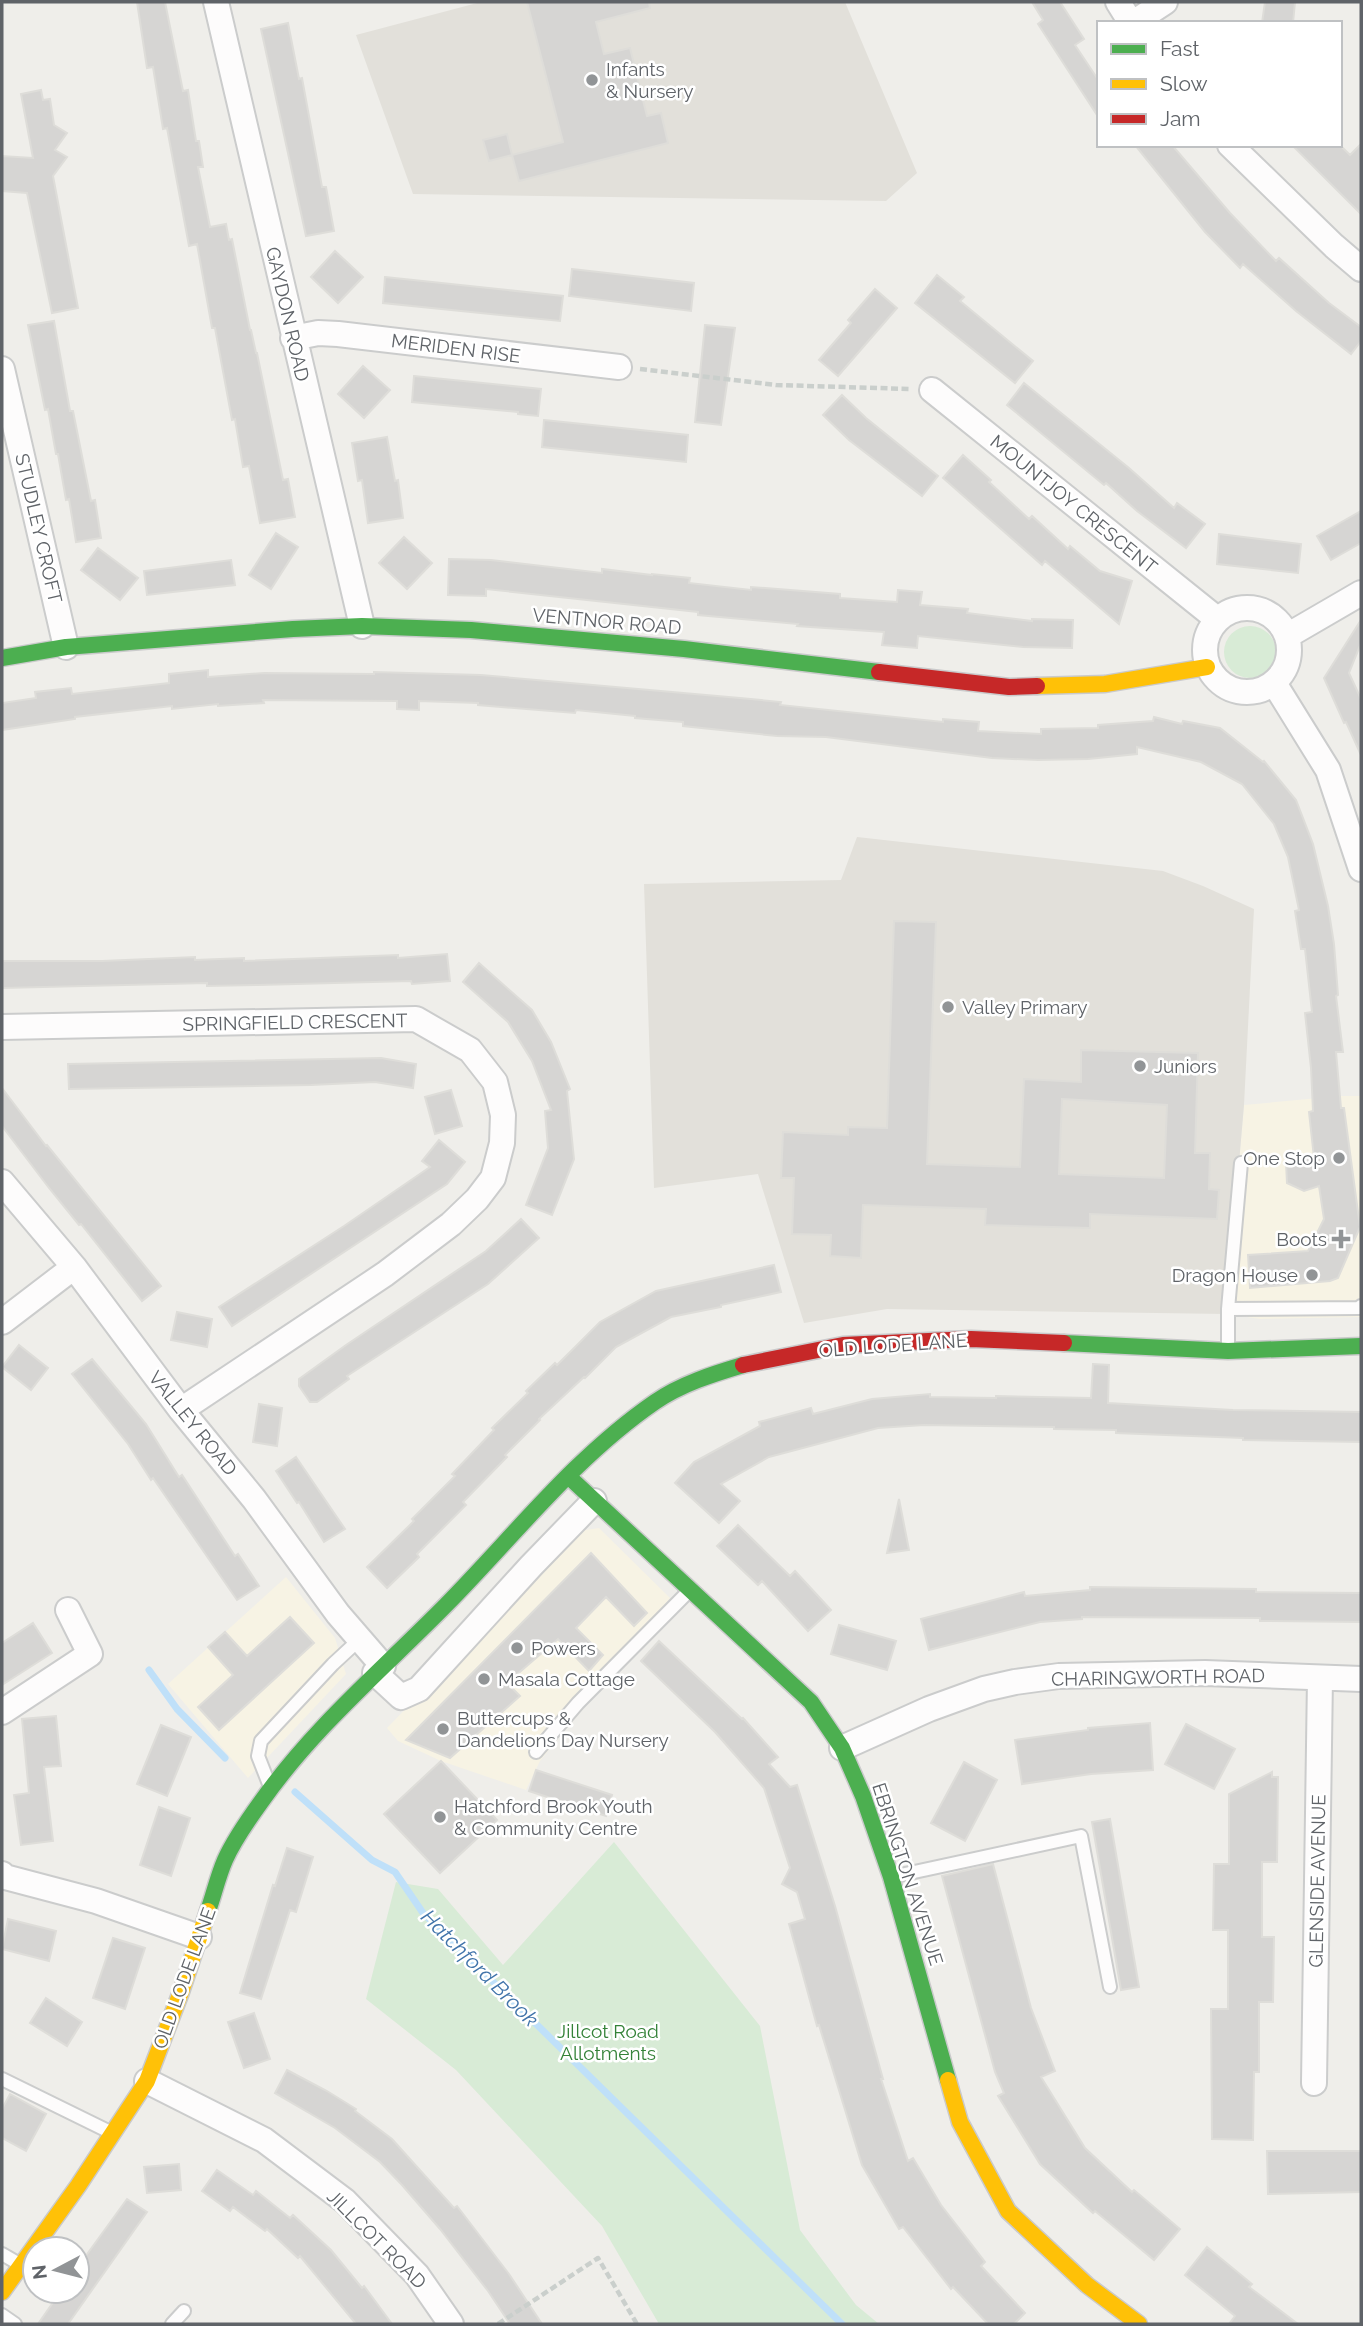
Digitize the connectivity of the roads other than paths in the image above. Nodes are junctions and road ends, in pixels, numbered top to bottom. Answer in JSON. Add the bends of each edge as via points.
{"nodes":[{"id":1,"x":216,"y":2,"type":"edge"},
{"id":2,"x":1118,"y":2,"type":"edge"},
{"id":3,"x":1165,"y":2,"type":"edge"},
{"id":4,"x":1131,"y":21,"type":"edge"},
{"id":5,"x":1135,"y":21,"type":"edge"},
{"id":6,"x":1232,"y":147,"type":"edge"},
{"id":7,"x":1361,"y":269,"type":"edge"},
{"id":8,"x":293,"y":338,"type":"junction"},
{"id":9,"x":619,"y":367,"type":"road end"},
{"id":10,"x":2,"y":369,"type":"edge"},
{"id":11,"x":932,"y":390,"type":"road end"},
{"id":12,"x":1361,"y":593,"type":"edge"},
{"id":13,"x":1217,"y":620,"type":"junction"},
{"id":14,"x":362,"y":626,"type":"junction"},
{"id":15,"x":1287,"y":636,"type":"junction"},
{"id":16,"x":66,"y":647,"type":"junction"},
{"id":17,"x":2,"y":658,"type":"edge"},
{"id":18,"x":1207,"y":667,"type":"junction"},
{"id":19,"x":1274,"y":683,"type":"junction"},
{"id":20,"x":1361,"y":869,"type":"edge"},
{"id":21,"x":2,"y":1027,"type":"edge"},
{"id":22,"x":1241,"y":1163,"type":"dead end"},
{"id":23,"x":2,"y":1182,"type":"edge"},
{"id":24,"x":74,"y":1267,"type":"junction"},
{"id":25,"x":1361,"y":1306,"type":"edge"},
{"id":26,"x":1228,"y":1309,"type":"junction"},
{"id":27,"x":2,"y":1322,"type":"edge"},
{"id":28,"x":1361,"y":1346,"type":"edge"},
{"id":29,"x":1228,"y":1351,"type":"junction"},
{"id":30,"x":181,"y":1410,"type":"junction"},
{"id":31,"x":568,"y":1476,"type":"junction"},
{"id":32,"x":594,"y":1501,"type":"junction"},
{"id":33,"x":690,"y":1590,"type":"junction"},
{"id":34,"x":68,"y":1610,"type":"dead end"},
{"id":35,"x":360,"y":1639,"type":"junction"},
{"id":36,"x":379,"y":1669,"type":"junction"},
{"id":37,"x":1320,"y":1678,"type":"junction"},
{"id":38,"x":1361,"y":1679,"type":"edge"},
{"id":39,"x":2,"y":1712,"type":"edge"},
{"id":40,"x":842,"y":1748,"type":"junction"},
{"id":41,"x":536,"y":1752,"type":"dead end"},
{"id":42,"x":271,"y":1787,"type":"junction"},
{"id":43,"x":2,"y":1874,"type":"edge"},
{"id":44,"x":891,"y":1877,"type":"junction"},
{"id":45,"x":199,"y":1937,"type":"junction"},
{"id":46,"x":1110,"y":1987,"type":"dead end"},
{"id":47,"x":2,"y":2080,"type":"edge"},
{"id":48,"x":147,"y":2081,"type":"junction"},
{"id":49,"x":1314,"y":2083,"type":"dead end"},
{"id":50,"x":112,"y":2133,"type":"junction"},
{"id":51,"x":43,"y":2235,"type":"edge"},
{"id":52,"x":2,"y":2254,"type":"edge"},
{"id":53,"x":21,"y":2265,"type":"joint"},
{"id":54,"x":2,"y":2292,"type":"edge"},
{"id":55,"x":184,"y":2311,"type":"dead end"},
{"id":56,"x":2,"y":2315,"type":"edge"},
{"id":57,"x":15,"y":2324,"type":"edge"},
{"id":58,"x":172,"y":2324,"type":"edge"},
{"id":59,"x":451,"y":2324,"type":"edge"},
{"id":60,"x":1139,"y":2324,"type":"edge"}],
"edges":[{"from":1,"to":8,"type":"street","name":"GAYDON ROAD"},
{"from":2,"to":4,"type":"street"},
{"from":3,"to":5,"type":"street"},
{"from":6,"to":7,"type":"street"},
{"from":8,"to":9,"type":"street","name":"MERIDEN RISE","via":[[338,334]]},
{"from":8,"to":14,"type":"street","name":"GAYDON ROAD"},
{"from":10,"to":16,"type":"street","name":"STUDLEY CROFT"},
{"from":11,"to":13,"type":"street","name":"MOUNTJOY CRESCENT"},
{"from":12,"to":15,"type":"street"},
{"from":13,"to":15,"type":"street","via":[[1240,608],[1262,610],[1276,619]]},
{"from":13,"to":18,"type":"street","via":[[1204,644]]},
{"from":14,"to":16,"type":"street","name":"VENTNOR ROAD"},
{"from":14,"to":18,"type":"street","name":"VENTNOR ROAD","via":[[471,630],[684,649],[1009,687],[1105,684]]},
{"from":15,"to":19,"type":"street","via":[[1290,654]]},
{"from":16,"to":17,"type":"street","name":"VENTNOR ROAD"},
{"from":18,"to":19,"type":"street","via":[[1215,680],[1234,691],[1253,693]]},
{"from":19,"to":20,"type":"street","via":[[1328,770]]},
{"from":21,"to":30,"type":"street","name":"SPRINGFIELD CRESCENT","via":[[416,1019],[470,1050],[495,1082],[503,1115],[502,1143],[493,1178],[477,1199],[385,1274]]},
{"from":22,"to":26,"type":"lane"},
{"from":23,"to":24,"type":"street","name":"VALLEY ROAD"},
{"from":24,"to":27,"type":"street"},
{"from":24,"to":30,"type":"street","name":"VALLEY ROAD"},
{"from":25,"to":26,"type":"lane"},
{"from":26,"to":29,"type":"lane"},
{"from":28,"to":29,"type":"street","name":"OLD LODE LANE"},
{"from":29,"to":31,"type":"street","name":"OLD LODE LANE","via":[[971,1339],[843,1345],[754,1361],[702,1378],[657,1400]]},
{"from":30,"to":35,"type":"street","name":"VALLEY ROAD"},
{"from":31,"to":32,"type":"street","name":"EBRINGTON AVENUE"},
{"from":31,"to":36,"type":"street","name":"OLD LODE LANE"},
{"from":32,"to":33,"type":"street","name":"EBRINGTON AVENUE"},
{"from":32,"to":36,"type":"street","via":[[419,1689],[401,1697]]},
{"from":33,"to":40,"type":"street","name":"EBRINGTON AVENUE","via":[[811,1702]]},
{"from":33,"to":41,"type":"lane"},
{"from":34,"to":39,"type":"street","via":[[90,1654]]},
{"from":35,"to":36,"type":"street","name":"VALLEY ROAD"},
{"from":35,"to":42,"type":"lane","via":[[261,1741],[258,1756]]},
{"from":36,"to":42,"type":"street","name":"OLD LODE LANE"},
{"from":37,"to":38,"type":"street","name":"CHARINGWORTH ROAD"},
{"from":37,"to":40,"type":"street","name":"CHARINGWORTH ROAD","via":[[1205,1673],[1059,1676],[1015,1682],[929,1709]]},
{"from":37,"to":49,"type":"street","name":"GLENSIDE AVENUE"},
{"from":40,"to":44,"type":"street","name":"EBRINGTON AVENUE"},
{"from":42,"to":45,"type":"street","name":"OLD LODE LANE","via":[[225,1860]]},
{"from":43,"to":45,"type":"street"},
{"from":44,"to":46,"type":"lane","via":[[1081,1836]]},
{"from":44,"to":60,"type":"street","name":"EBRINGTON AVENUE","via":[[960,2122],[1008,2211],[1087,2285]]},
{"from":45,"to":48,"type":"street","name":"OLD LODE LANE"},
{"from":47,"to":50,"type":"lane"},
{"from":48,"to":50,"type":"street","name":"OLD LODE LANE"},
{"from":48,"to":59,"type":"street","name":"JILLCOT ROAD","via":[[264,2140],[345,2201],[417,2275]]},
{"from":50,"to":51,"type":"street","name":"OLD LODE LANE"},
{"from":52,"to":53,"type":"lane"},
{"from":53,"to":54,"type":"street","name":"OLD LODE LANE"},
{"from":55,"to":58,"type":"lane"},
{"from":56,"to":57,"type":"lane"}]}
